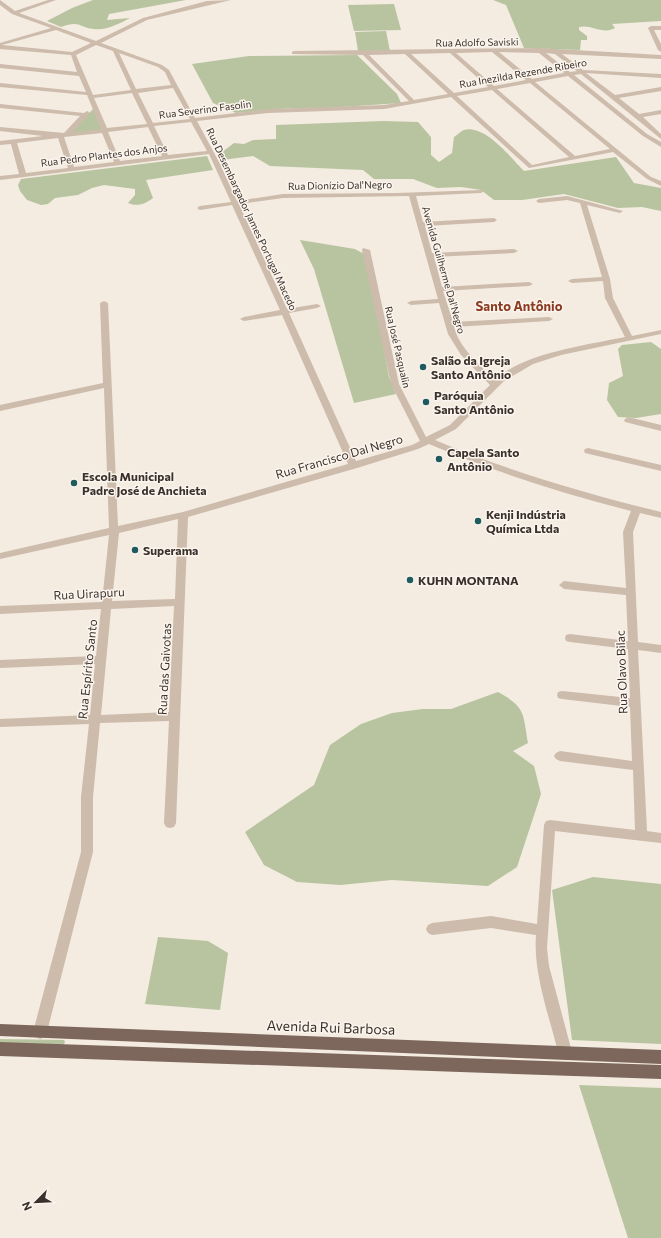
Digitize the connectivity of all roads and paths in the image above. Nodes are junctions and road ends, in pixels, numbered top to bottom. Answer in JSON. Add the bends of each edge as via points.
{"nodes":[{"id":1,"x":53,"y":0,"type":"edge"},
{"id":2,"x":228,"y":0,"type":"edge"},
{"id":3,"x":43,"y":1,"type":"edge"},
{"id":4,"x":0,"y":2,"type":"edge"},
{"id":5,"x":14,"y":13,"type":"junction"},
{"id":6,"x":661,"y":28,"type":"edge"},
{"id":7,"x":55,"y":29,"type":"junction"},
{"id":8,"x":20,"y":40,"type":"junction"},
{"id":9,"x":95,"y":43,"type":"junction"},
{"id":10,"x":0,"y":46,"type":"edge"},
{"id":11,"x":115,"y":50,"type":"junction"},
{"id":12,"x":493,"y":50,"type":"junction"},
{"id":13,"x":539,"y":50,"type":"junction"},
{"id":14,"x":661,"y":50,"type":"edge"},
{"id":15,"x":451,"y":51,"type":"junction"},
{"id":16,"x":555,"y":51,"type":"junction"},
{"id":17,"x":56,"y":52,"type":"junction"},
{"id":18,"x":294,"y":53,"type":"dead end"},
{"id":19,"x":364,"y":53,"type":"junction"},
{"id":20,"x":407,"y":53,"type":"junction"},
{"id":21,"x":73,"y":54,"type":"junction"},
{"id":22,"x":661,"y":57,"type":"edge"},
{"id":23,"x":0,"y":66,"type":"edge"},
{"id":24,"x":582,"y":71,"type":"junction"},
{"id":25,"x":81,"y":74,"type":"junction"},
{"id":26,"x":568,"y":74,"type":"junction"},
{"id":27,"x":661,"y":76,"type":"edge"},
{"id":28,"x":531,"y":81,"type":"junction"},
{"id":29,"x":0,"y":85,"type":"edge"},
{"id":30,"x":175,"y":86,"type":"junction"},
{"id":31,"x":492,"y":88,"type":"junction"},
{"id":32,"x":661,"y":89,"type":"edge"},
{"id":33,"x":134,"y":91,"type":"junction"},
{"id":34,"x":453,"y":95,"type":"junction"},
{"id":35,"x":90,"y":96,"type":"junction"},
{"id":36,"x":615,"y":97,"type":"junction"},
{"id":37,"x":413,"y":102,"type":"junction"},
{"id":38,"x":0,"y":106,"type":"edge"},
{"id":39,"x":94,"y":106,"type":"junction"},
{"id":40,"x":661,"y":112,"type":"edge"},
{"id":41,"x":85,"y":115,"type":"junction"},
{"id":42,"x":638,"y":116,"type":"junction"},
{"id":43,"x":194,"y":120,"type":"junction"},
{"id":44,"x":151,"y":125,"type":"junction"},
{"id":45,"x":0,"y":129,"type":"edge"},
{"id":46,"x":105,"y":131,"type":"junction"},
{"id":47,"x":659,"y":134,"type":"edge"},
{"id":48,"x":645,"y":135,"type":"junction"},
{"id":49,"x":63,"y":136,"type":"junction"},
{"id":50,"x":14,"y":142,"type":"junction"},
{"id":51,"x":0,"y":143,"type":"edge"},
{"id":52,"x":661,"y":145,"type":"edge"},
{"id":53,"x":614,"y":150,"type":"junction"},
{"id":54,"x":211,"y":152,"type":"junction"},
{"id":55,"x":166,"y":158,"type":"junction"},
{"id":56,"x":573,"y":158,"type":"junction"},
{"id":57,"x":118,"y":164,"type":"junction"},
{"id":58,"x":72,"y":169,"type":"junction"},
{"id":59,"x":23,"y":175,"type":"junction"},
{"id":60,"x":0,"y":178,"type":"edge"},
{"id":61,"x":661,"y":184,"type":"edge"},
{"id":62,"x":481,"y":191,"type":"dead end"},
{"id":63,"x":412,"y":194,"type":"junction"},
{"id":64,"x":539,"y":201,"type":"dead end"},
{"id":65,"x":583,"y":202,"type":"junction"},
{"id":66,"x":234,"y":203,"type":"junction"},
{"id":67,"x":200,"y":208,"type":"dead end"},
{"id":68,"x":620,"y":211,"type":"dead end"},
{"id":69,"x":494,"y":220,"type":"dead end"},
{"id":70,"x":420,"y":224,"type":"junction"},
{"id":71,"x":366,"y":250,"type":"dead end"},
{"id":72,"x":514,"y":251,"type":"dead end"},
{"id":73,"x":429,"y":255,"type":"junction"},
{"id":74,"x":606,"y":280,"type":"junction"},
{"id":75,"x":572,"y":281,"type":"dead end"},
{"id":76,"x":530,"y":284,"type":"dead end"},
{"id":77,"x":439,"y":289,"type":"junction"},
{"id":78,"x":442,"y":301,"type":"junction"},
{"id":79,"x":104,"y":303,"type":"dead end"},
{"id":80,"x":411,"y":303,"type":"dead end"},
{"id":81,"x":316,"y":306,"type":"dead end"},
{"id":82,"x":284,"y":312,"type":"junction"},
{"id":83,"x":244,"y":319,"type":"dead end"},
{"id":84,"x":549,"y":319,"type":"dead end"},
{"id":85,"x":449,"y":325,"type":"junction"},
{"id":86,"x":661,"y":332,"type":"edge"},
{"id":87,"x":630,"y":339,"type":"junction"},
{"id":88,"x":108,"y":384,"type":"junction"},
{"id":89,"x":495,"y":384,"type":"junction"},
{"id":90,"x":0,"y":408,"type":"edge"},
{"id":91,"x":628,"y":420,"type":"dead end"},
{"id":92,"x":661,"y":428,"type":"edge"},
{"id":93,"x":427,"y":442,"type":"junction"},
{"id":94,"x":588,"y":451,"type":"dead end"},
{"id":95,"x":354,"y":466,"type":"junction"},
{"id":96,"x":661,"y":468,"type":"edge"},
{"id":97,"x":636,"y":510,"type":"junction"},
{"id":98,"x":183,"y":515,"type":"junction"},
{"id":99,"x":661,"y":516,"type":"edge"},
{"id":100,"x":114,"y":532,"type":"junction"},
{"id":101,"x":0,"y":556,"type":"edge"},
{"id":102,"x":564,"y":585,"type":"dead end"},
{"id":103,"x":630,"y":592,"type":"junction"},
{"id":104,"x":180,"y":602,"type":"junction"},
{"id":105,"x":107,"y":605,"type":"junction"},
{"id":106,"x":0,"y":610,"type":"edge"},
{"id":107,"x":570,"y":638,"type":"dead end"},
{"id":108,"x":633,"y":645,"type":"junction"},
{"id":109,"x":661,"y":649,"type":"edge"},
{"id":110,"x":101,"y":660,"type":"junction"},
{"id":111,"x":0,"y":664,"type":"edge"},
{"id":112,"x":562,"y":695,"type":"dead end"},
{"id":113,"x":635,"y":703,"type":"junction"},
{"id":114,"x":175,"y":716,"type":"junction"},
{"id":115,"x":95,"y":719,"type":"junction"},
{"id":116,"x":0,"y":723,"type":"edge"},
{"id":117,"x":560,"y":756,"type":"dead end"},
{"id":118,"x":638,"y":766,"type":"junction"},
{"id":119,"x":170,"y":823,"type":"dead end"},
{"id":120,"x":641,"y":836,"type":"junction"},
{"id":121,"x":661,"y":838,"type":"edge"},
{"id":122,"x":432,"y":929,"type":"dead end"},
{"id":123,"x":541,"y":930,"type":"junction"},
{"id":124,"x":0,"y":1030,"type":"edge"},
{"id":125,"x":40,"y":1032,"type":"junction"},
{"id":126,"x":0,"y":1049,"type":"edge"},
{"id":127,"x":565,"y":1052,"type":"junction"},
{"id":128,"x":661,"y":1057,"type":"edge"},
{"id":129,"x":661,"y":1072,"type":"edge"}],
"edges":[{"from":1,"to":3,"type":"street"},
{"from":2,"to":9,"type":"street","via":[[144,19]]},
{"from":3,"to":5,"type":"street"},
{"from":4,"to":5,"type":"street","name":"Rua Desembargador James Portugal Macedo"},
{"from":5,"to":7,"type":"street","name":"Rua Desembargador James Portugal Macedo"},
{"from":6,"to":14,"type":"street","via":[[652,28]]},
{"from":7,"to":8,"type":"street"},
{"from":7,"to":9,"type":"street","name":"Rua Desembargador James Portugal Macedo"},
{"from":8,"to":10,"type":"street"},
{"from":8,"to":17,"type":"street"},
{"from":9,"to":11,"type":"street","name":"Rua Desembargador James Portugal Macedo"},
{"from":9,"to":21,"type":"street"},
{"from":10,"to":17,"type":"street"},
{"from":11,"to":30,"type":"street","name":"Rua Desembargador James Portugal Macedo","via":[[163,67]]},
{"from":11,"to":33,"type":"street"},
{"from":12,"to":13,"type":"street","name":"Rua Adolfo Saviski"},
{"from":12,"to":15,"type":"street","name":"Rua Adolfo Saviski"},
{"from":12,"to":28,"type":"street"},
{"from":13,"to":16,"type":"street","name":"Rua Adolfo Saviski"},
{"from":13,"to":26,"type":"street"},
{"from":15,"to":20,"type":"street","name":"Rua Adolfo Saviski"},
{"from":15,"to":31,"type":"street"},
{"from":16,"to":22,"type":"street","name":"Rua Adolfo Saviski"},
{"from":16,"to":24,"type":"street"},
{"from":17,"to":21,"type":"street"},
{"from":18,"to":19,"type":"street","name":"Rua Adolfo Saviski"},
{"from":19,"to":20,"type":"street","name":"Rua Adolfo Saviski"},
{"from":19,"to":37,"type":"street"},
{"from":20,"to":34,"type":"street"},
{"from":21,"to":25,"type":"street"},
{"from":23,"to":25,"type":"street"},
{"from":24,"to":26,"type":"street","name":"Rua Inezilda Rezende Ribeiro"},
{"from":24,"to":27,"type":"street","name":"Rua Inezilda Rezende Ribeiro"},
{"from":24,"to":36,"type":"street"},
{"from":25,"to":35,"type":"street"},
{"from":26,"to":28,"type":"street","name":"Rua Inezilda Rezende Ribeiro"},
{"from":26,"to":48,"type":"street"},
{"from":28,"to":31,"type":"street","name":"Rua Inezilda Rezende Ribeiro"},
{"from":28,"to":53,"type":"street"},
{"from":29,"to":35,"type":"street"},
{"from":30,"to":33,"type":"street"},
{"from":30,"to":43,"type":"street","name":"Rua Desembargador James Portugal Macedo"},
{"from":31,"to":34,"type":"street","name":"Rua Inezilda Rezende Ribeiro"},
{"from":31,"to":56,"type":"street"},
{"from":32,"to":36,"type":"street"},
{"from":33,"to":35,"type":"street"},
{"from":33,"to":44,"type":"street"},
{"from":34,"to":37,"type":"street","name":"Rua Inezilda Rezende Ribeiro"},
{"from":34,"to":56,"type":"street","via":[[531,167]]},
{"from":35,"to":39,"type":"street"},
{"from":36,"to":42,"type":"street"},
{"from":37,"to":43,"type":"street","name":"Rua Severino Fasolin","via":[[377,107],[268,111]]},
{"from":38,"to":41,"type":"street"},
{"from":39,"to":41,"type":"street"},
{"from":39,"to":46,"type":"street"},
{"from":40,"to":42,"type":"street"},
{"from":41,"to":49,"type":"street"},
{"from":42,"to":47,"type":"street"},
{"from":43,"to":44,"type":"street","name":"Rua Severino Fasolin"},
{"from":43,"to":54,"type":"street","name":"Rua Desembargador James Portugal Macedo"},
{"from":44,"to":46,"type":"street","name":"Rua Severino Fasolin"},
{"from":44,"to":55,"type":"street"},
{"from":45,"to":49,"type":"street"},
{"from":46,"to":49,"type":"street","name":"Rua Severino Fasolin"},
{"from":46,"to":57,"type":"street"},
{"from":47,"to":48,"type":"street"},
{"from":48,"to":52,"type":"street"},
{"from":49,"to":50,"type":"street","name":"Rua Severino Fasolin"},
{"from":49,"to":58,"type":"street"},
{"from":50,"to":51,"type":"street","name":"Rua Severino Fasolin"},
{"from":50,"to":59,"type":"street"},
{"from":53,"to":56,"type":"street"},
{"from":53,"to":61,"type":"street","via":[[649,178]]},
{"from":54,"to":55,"type":"street","name":"Rua Pedro Plantes dos Anjos"},
{"from":54,"to":66,"type":"street","name":"Rua Desembargador James Portugal Macedo"},
{"from":55,"to":57,"type":"street","name":"Rua Pedro Plantes dos Anjos"},
{"from":57,"to":58,"type":"street","name":"Rua Pedro Plantes dos Anjos"},
{"from":58,"to":59,"type":"street","name":"Rua Pedro Plantes dos Anjos"},
{"from":59,"to":60,"type":"street","name":"Rua Pedro Plantes dos Anjos"},
{"from":62,"to":63,"type":"street","name":"Rua Dionízio Dal'Negro"},
{"from":63,"to":66,"type":"street","name":"Rua Dionízio Dal'Negro","via":[[290,196]]},
{"from":63,"to":70,"type":"street","name":"Avenida Guilherme Dal'Negro"},
{"from":64,"to":65,"type":"street","via":[[561,197]]},
{"from":65,"to":68,"type":"street"},
{"from":65,"to":74,"type":"street"},
{"from":66,"to":67,"type":"street","name":"Rua Dionízio Dal'Negro"},
{"from":66,"to":82,"type":"street","name":"Rua Desembargador James Portugal Macedo"},
{"from":69,"to":70,"type":"street"},
{"from":70,"to":73,"type":"street","name":"Avenida Guilherme Dal'Negro"},
{"from":71,"to":93,"type":"street","name":"Rua José Pasqualin","via":[[395,384]]},
{"from":72,"to":73,"type":"street"},
{"from":73,"to":77,"type":"street","name":"Avenida Guilherme Dal'Negro"},
{"from":74,"to":75,"type":"street"},
{"from":74,"to":87,"type":"street","via":[[611,304]]},
{"from":76,"to":77,"type":"street"},
{"from":77,"to":78,"type":"street","name":"Avenida Guilherme Dal'Negro"},
{"from":78,"to":80,"type":"street"},
{"from":78,"to":85,"type":"street","name":"Avenida Guilherme Dal'Negro"},
{"from":79,"to":88,"type":"street","name":"Rua Espírito Santo"},
{"from":81,"to":82,"type":"street"},
{"from":82,"to":83,"type":"street"},
{"from":82,"to":95,"type":"street","name":"Rua Desembargador James Portugal Macedo"},
{"from":84,"to":85,"type":"street"},
{"from":85,"to":89,"type":"street","name":"Avenida Guilherme Dal'Negro","via":[[458,346]]},
{"from":86,"to":87,"type":"street","name":"Rua Francisco Dal Negro"},
{"from":87,"to":89,"type":"street","name":"Rua Francisco Dal Negro","via":[[545,357],[519,367]]},
{"from":88,"to":90,"type":"street"},
{"from":88,"to":100,"type":"street","name":"Rua Espírito Santo"},
{"from":89,"to":93,"type":"street","name":"Rua Francisco Dal Negro","via":[[460,422]]},
{"from":91,"to":92,"type":"street"},
{"from":93,"to":95,"type":"street","name":"Rua Francisco Dal Negro"},
{"from":93,"to":97,"type":"street","via":[[508,473]]},
{"from":94,"to":96,"type":"street"},
{"from":95,"to":98,"type":"street","name":"Rua Francisco Dal Negro"},
{"from":97,"to":99,"type":"street"},
{"from":97,"to":103,"type":"street","name":"Rua Olavo Bilac","via":[[628,532]]},
{"from":98,"to":100,"type":"street","name":"Rua Francisco Dal Negro"},
{"from":98,"to":104,"type":"street","name":"Rua das Gaivotas"},
{"from":100,"to":101,"type":"street","name":"Rua Francisco Dal Negro"},
{"from":100,"to":105,"type":"street","name":"Rua Espírito Santo"},
{"from":102,"to":103,"type":"street"},
{"from":103,"to":108,"type":"street","name":"Rua Olavo Bilac"},
{"from":104,"to":105,"type":"street","name":"Rua Uirapuru"},
{"from":104,"to":114,"type":"street","name":"Rua das Gaivotas"},
{"from":105,"to":106,"type":"street","name":"Rua Uirapuru"},
{"from":105,"to":110,"type":"street","name":"Rua Espírito Santo"},
{"from":107,"to":108,"type":"street"},
{"from":108,"to":109,"type":"street"},
{"from":108,"to":113,"type":"street","name":"Rua Olavo Bilac"},
{"from":110,"to":111,"type":"street"},
{"from":110,"to":115,"type":"street","name":"Rua Espírito Santo"},
{"from":112,"to":113,"type":"street"},
{"from":113,"to":118,"type":"street","name":"Rua Olavo Bilac"},
{"from":114,"to":115,"type":"street"},
{"from":114,"to":119,"type":"street","name":"Rua das Gaivotas"},
{"from":115,"to":116,"type":"street"},
{"from":115,"to":125,"type":"street","name":"Rua Espírito Santo","via":[[87,797],[85,863]]},
{"from":117,"to":118,"type":"street"},
{"from":118,"to":120,"type":"street","name":"Rua Olavo Bilac"},
{"from":120,"to":121,"type":"street"},
{"from":120,"to":123,"type":"street","via":[[550,825]]},
{"from":122,"to":123,"type":"street","via":[[491,922]]},
{"from":123,"to":127,"type":"street","via":[[543,966]]},
{"from":124,"to":125,"type":"main road","name":"Avenida Rui Barbosa"},
{"from":125,"to":127,"type":"main road","name":"Avenida Rui Barbosa"},
{"from":126,"to":129,"type":"main road"},
{"from":127,"to":128,"type":"main road","name":"Avenida Rui Barbosa"}]}
